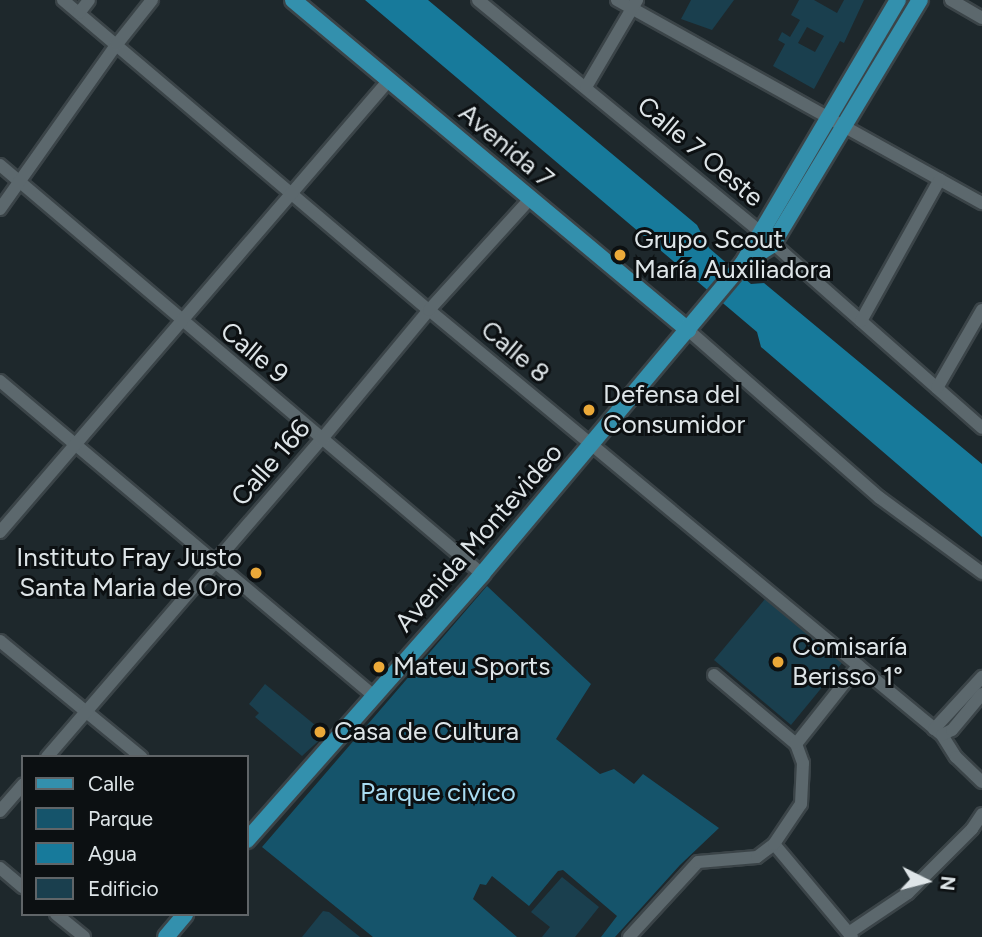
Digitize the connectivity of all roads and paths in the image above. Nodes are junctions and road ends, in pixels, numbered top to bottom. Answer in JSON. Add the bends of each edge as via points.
{"nodes":[{"id":1,"x":63,"y":0,"type":"edge"},
{"id":2,"x":89,"y":0,"type":"edge"},
{"id":3,"x":152,"y":0,"type":"edge"},
{"id":4,"x":293,"y":0,"type":"edge"},
{"id":5,"x":478,"y":0,"type":"edge"},
{"id":6,"x":617,"y":0,"type":"edge"},
{"id":7,"x":898,"y":0,"type":"edge"},
{"id":8,"x":920,"y":0,"type":"edge"},
{"id":9,"x":951,"y":0,"type":"edge"},
{"id":10,"x":634,"y":4,"type":"edge"},
{"id":11,"x":79,"y":13,"type":"junction"},
{"id":12,"x":982,"y":18,"type":"edge"},
{"id":13,"x":117,"y":44,"type":"junction"},
{"id":14,"x":389,"y":80,"type":"junction"},
{"id":15,"x":586,"y":87,"type":"junction"},
{"id":16,"x":831,"y":118,"type":"junction"},
{"id":17,"x":846,"y":126,"type":"junction"},
{"id":18,"x":0,"y":165,"type":"edge"},
{"id":19,"x":940,"y":179,"type":"junction"},
{"id":20,"x":20,"y":181,"type":"junction"},
{"id":21,"x":290,"y":192,"type":"junction"},
{"id":22,"x":530,"y":199,"type":"junction"},
{"id":23,"x":982,"y":203,"type":"edge"},
{"id":24,"x":0,"y":209,"type":"edge"},
{"id":25,"x":760,"y":232,"type":"junction"},
{"id":26,"x":772,"y":244,"type":"junction"},
{"id":27,"x":743,"y":263,"type":"junction"},
{"id":28,"x":429,"y":310,"type":"junction"},
{"id":29,"x":982,"y":310,"type":"edge"},
{"id":30,"x":861,"y":321,"type":"junction"},
{"id":31,"x":182,"y":322,"type":"junction"},
{"id":32,"x":688,"y":330,"type":"junction"},
{"id":33,"x":0,"y":381,"type":"edge"},
{"id":34,"x":936,"y":388,"type":"junction"},
{"id":35,"x":982,"y":428,"type":"edge"},
{"id":36,"x":321,"y":440,"type":"junction"},
{"id":37,"x":592,"y":445,"type":"junction"},
{"id":38,"x":76,"y":446,"type":"junction"},
{"id":39,"x":0,"y":532,"type":"edge"},
{"id":40,"x":215,"y":563,"type":"junction"},
{"id":41,"x":982,"y":573,"type":"edge"},
{"id":42,"x":482,"y":574,"type":"junction"},
{"id":43,"x":0,"y":641,"type":"edge"},
{"id":44,"x":858,"y":666,"type":"junction"},
{"id":45,"x":715,"y":675,"type":"dead end"},
{"id":46,"x":982,"y":677,"type":"edge"},
{"id":47,"x":982,"y":694,"type":"edge"},
{"id":48,"x":374,"y":696,"type":"junction"},
{"id":49,"x":86,"y":711,"type":"junction"},
{"id":50,"x":938,"y":732,"type":"junction"},
{"id":51,"x":796,"y":744,"type":"junction"},
{"id":52,"x":49,"y":755,"type":"edge"},
{"id":53,"x":139,"y":755,"type":"edge"},
{"id":54,"x":982,"y":782,"type":"edge"},
{"id":55,"x":21,"y":787,"type":"edge"},
{"id":56,"x":0,"y":811,"type":"edge"},
{"id":57,"x":982,"y":814,"type":"edge"},
{"id":58,"x":248,"y":840,"type":"edge"},
{"id":59,"x":774,"y":844,"type":"junction"},
{"id":60,"x":0,"y":868,"type":"edge"},
{"id":61,"x":21,"y":885,"type":"edge"},
{"id":62,"x":58,"y":916,"type":"edge"},
{"id":63,"x":183,"y":916,"type":"edge"},
{"id":64,"x":851,"y":935,"type":"edge"},
{"id":65,"x":84,"y":937,"type":"edge"},
{"id":66,"x":166,"y":937,"type":"edge"},
{"id":67,"x":629,"y":937,"type":"edge"}],
"edges":[{"from":1,"to":11,"type":"street","name":"Calle 8"},
{"from":2,"to":11,"type":"street"},
{"from":3,"to":13,"type":"street"},
{"from":4,"to":14,"type":"main road","name":"Avenida 7"},
{"from":5,"to":15,"type":"street","name":"Calle 7 Oeste"},
{"from":6,"to":10,"type":"street"},
{"from":7,"to":16,"type":"main road","name":"Avenida Montevideo"},
{"from":8,"to":17,"type":"main road","name":"Avenida Montevideo"},
{"from":9,"to":12,"type":"street"},
{"from":10,"to":15,"type":"street"},
{"from":10,"to":16,"type":"street"},
{"from":11,"to":13,"type":"street","name":"Calle 8"},
{"from":13,"to":20,"type":"street"},
{"from":13,"to":21,"type":"street","name":"Calle 8"},
{"from":14,"to":21,"type":"street"},
{"from":14,"to":22,"type":"main road","name":"Avenida 7"},
{"from":15,"to":25,"type":"street","name":"Calle 7 Oeste"},
{"from":16,"to":17,"type":"street"},
{"from":16,"to":25,"type":"main road","name":"Avenida Montevideo"},
{"from":17,"to":19,"type":"street"},
{"from":17,"to":26,"type":"main road","name":"Avenida Montevideo"},
{"from":18,"to":20,"type":"street","name":"Calle 9"},
{"from":19,"to":23,"type":"street"},
{"from":19,"to":30,"type":"street"},
{"from":20,"to":24,"type":"street"},
{"from":20,"to":31,"type":"street","name":"Calle 9"},
{"from":21,"to":28,"type":"street","name":"Calle 8"},
{"from":21,"to":31,"type":"street"},
{"from":22,"to":28,"type":"street","name":"Calle 166"},
{"from":22,"to":32,"type":"main road","name":"Avenida 7"},
{"from":25,"to":26,"type":"street","name":"Calle 7 Oeste"},
{"from":25,"to":27,"type":"main road","name":"Avenida Montevideo"},
{"from":26,"to":27,"type":"main road","name":"Avenida Montevideo"},
{"from":26,"to":30,"type":"street","name":"Calle 7 Oeste"},
{"from":27,"to":32,"type":"main road","name":"Avenida Montevideo"},
{"from":28,"to":36,"type":"street","name":"Calle 166"},
{"from":28,"to":37,"type":"street","name":"Calle 8"},
{"from":29,"to":34,"type":"street"},
{"from":30,"to":34,"type":"street","name":"Calle 7 Oeste"},
{"from":31,"to":36,"type":"street","name":"Calle 9"},
{"from":31,"to":38,"type":"street"},
{"from":32,"to":37,"type":"main road","name":"Avenida Montevideo"},
{"from":32,"to":41,"type":"street","via":[[880,498]]},
{"from":33,"to":38,"type":"street"},
{"from":34,"to":35,"type":"street","name":"Calle 7 Oeste"},
{"from":36,"to":40,"type":"street","name":"Calle 166"},
{"from":36,"to":42,"type":"street","name":"Calle 9"},
{"from":37,"to":42,"type":"main road","name":"Avenida Montevideo"},
{"from":37,"to":44,"type":"street","name":"Calle 8"},
{"from":38,"to":39,"type":"street"},
{"from":38,"to":40,"type":"street"},
{"from":40,"to":48,"type":"street"},
{"from":40,"to":49,"type":"street","name":"Calle 166"},
{"from":42,"to":48,"type":"main road","name":"Avenida Montevideo"},
{"from":43,"to":49,"type":"street"},
{"from":44,"to":50,"type":"street","name":"Calle 8"},
{"from":44,"to":51,"type":"street"},
{"from":45,"to":51,"type":"street"},
{"from":46,"to":50,"type":"street"},
{"from":47,"to":50,"type":"street","via":[[952,730]]},
{"from":48,"to":58,"type":"main road","name":"Avenida Montevideo"},
{"from":49,"to":52,"type":"street","name":"Calle 166"},
{"from":49,"to":53,"type":"street"},
{"from":50,"to":54,"type":"street","name":"Calle 8"},
{"from":51,"to":59,"type":"street","via":[[803,763],[802,804]]},
{"from":55,"to":56,"type":"street"},
{"from":57,"to":64,"type":"street","via":[[908,893]]},
{"from":59,"to":64,"type":"street"},
{"from":59,"to":67,"type":"street","via":[[757,857],[698,862]]},
{"from":60,"to":61,"type":"street"},
{"from":62,"to":65,"type":"street"},
{"from":63,"to":66,"type":"main road"}]}
